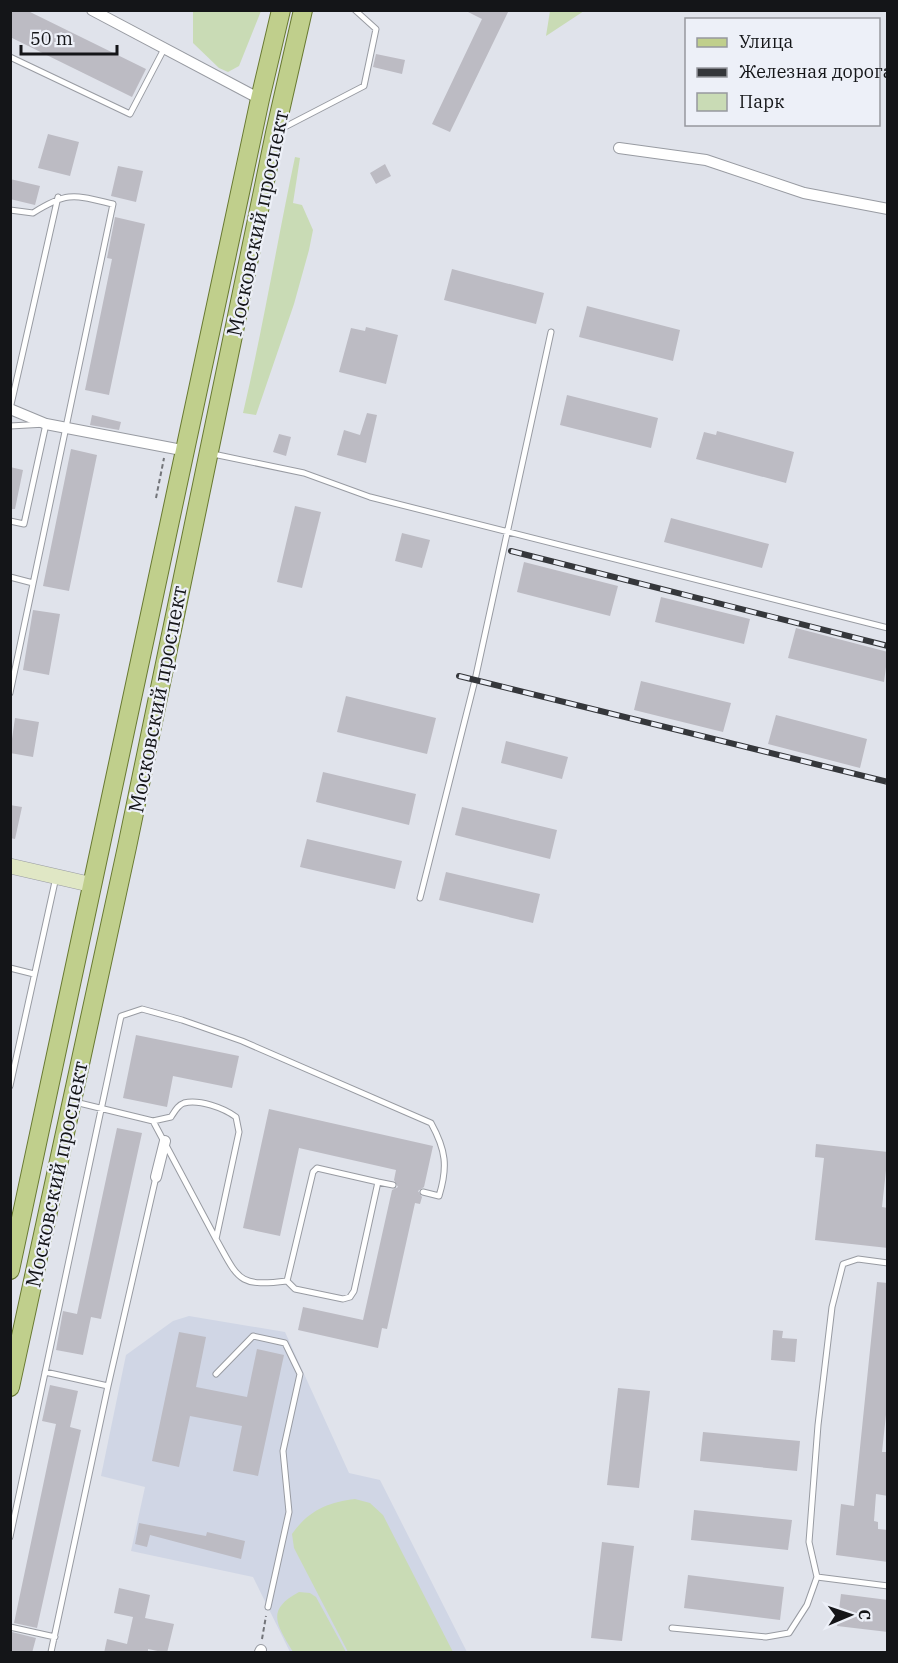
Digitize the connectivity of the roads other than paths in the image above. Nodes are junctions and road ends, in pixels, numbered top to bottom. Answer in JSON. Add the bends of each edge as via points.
{"nodes":[{"id":1,"x":92,"y":10,"type":"edge"},
{"id":2,"x":281,"y":10,"type":"edge"},
{"id":3,"x":303,"y":10,"type":"edge"},
{"id":4,"x":355,"y":10,"type":"edge"},
{"id":5,"x":164,"y":49,"type":"junction"},
{"id":6,"x":10,"y":57,"type":"edge"},
{"id":7,"x":260,"y":99,"type":"junction"},
{"id":8,"x":275,"y":133,"type":"junction"},
{"id":9,"x":618,"y":148,"type":"dead end"},
{"id":10,"x":58,"y":197,"type":"junction"},
{"id":11,"x":888,"y":209,"type":"edge"},
{"id":12,"x":10,"y":210,"type":"edge"},
{"id":13,"x":552,"y":332,"type":"dead end"},
{"id":14,"x":10,"y":409,"type":"edge"},
{"id":15,"x":46,"y":424,"type":"junction"},
{"id":16,"x":10,"y":426,"type":"edge"},
{"id":17,"x":65,"y":428,"type":"junction"},
{"id":18,"x":187,"y":451,"type":"junction"},
{"id":19,"x":207,"y":454,"type":"junction"},
{"id":20,"x":10,"y":521,"type":"edge"},
{"id":21,"x":507,"y":530,"type":"junction"},
{"id":22,"x":10,"y":578,"type":"edge"},
{"id":23,"x":33,"y":583,"type":"junction"},
{"id":24,"x":888,"y":628,"type":"edge"},
{"id":25,"x":10,"y":693,"type":"edge"},
{"id":26,"x":10,"y":866,"type":"edge"},
{"id":27,"x":57,"y":876,"type":"junction"},
{"id":28,"x":93,"y":885,"type":"junction"},
{"id":29,"x":420,"y":898,"type":"dead end"},
{"id":30,"x":10,"y":968,"type":"edge"},
{"id":31,"x":34,"y":974,"type":"junction"},
{"id":32,"x":10,"y":1086,"type":"edge"},
{"id":33,"x":48,"y":1097,"type":"junction"},
{"id":34,"x":72,"y":1102,"type":"junction"},
{"id":35,"x":100,"y":1108,"type":"junction"},
{"id":36,"x":153,"y":1121,"type":"junction"},
{"id":37,"x":165,"y":1142,"type":"junction"},
{"id":38,"x":156,"y":1177,"type":"joint"},
{"id":39,"x":378,"y":1182,"type":"junction"},
{"id":40,"x":393,"y":1185,"type":"dead end"},
{"id":41,"x":423,"y":1192,"type":"dead end"},
{"id":42,"x":216,"y":1239,"type":"junction"},
{"id":43,"x":888,"y":1263,"type":"edge"},
{"id":44,"x":10,"y":1270,"type":"edge"},
{"id":45,"x":287,"y":1281,"type":"junction"},
{"id":46,"x":45,"y":1372,"type":"junction"},
{"id":47,"x":216,"y":1374,"type":"dead end"},
{"id":48,"x":108,"y":1386,"type":"junction"},
{"id":49,"x":10,"y":1387,"type":"edge"},
{"id":50,"x":10,"y":1538,"type":"edge"},
{"id":51,"x":817,"y":1577,"type":"junction"},
{"id":52,"x":888,"y":1586,"type":"edge"},
{"id":53,"x":268,"y":1607,"type":"road end"},
{"id":54,"x":10,"y":1627,"type":"edge"},
{"id":55,"x":672,"y":1628,"type":"dead end"},
{"id":56,"x":55,"y":1636,"type":"junction"},
{"id":57,"x":51,"y":1653,"type":"edge"}],
"edges":[{"from":1,"to":5,"type":"street"},
{"from":2,"to":7,"type":"main road","name":"Московский проспект"},
{"from":3,"to":8,"type":"main road","name":"Московский проспект"},
{"from":4,"to":8,"type":"lane","via":[[376,29],[364,86]]},
{"from":5,"to":6,"type":"lane","via":[[130,114]]},
{"from":5,"to":7,"type":"street"},
{"from":7,"to":18,"type":"main road","name":"Московский проспект"},
{"from":8,"to":19,"type":"main road","name":"Московский проспект"},
{"from":9,"to":11,"type":"street","via":[[706,160],[804,193]]},
{"from":10,"to":12,"type":"lane","via":[[33,213]]},
{"from":10,"to":14,"type":"lane"},
{"from":10,"to":17,"type":"lane","via":[[82,197],[113,204]]},
{"from":13,"to":21,"type":"lane"},
{"from":14,"to":15,"type":"street"},
{"from":15,"to":16,"type":"lane"},
{"from":15,"to":17,"type":"street"},
{"from":15,"to":20,"type":"lane","via":[[24,524]]},
{"from":17,"to":18,"type":"street"},
{"from":17,"to":23,"type":"lane"},
{"from":18,"to":28,"type":"main road","name":"Московский проспект"},
{"from":19,"to":21,"type":"lane","via":[[304,473],[370,497]]},
{"from":19,"to":34,"type":"main road","name":"Московский проспект"},
{"from":21,"to":24,"type":"lane"},
{"from":21,"to":29,"type":"lane","via":[[475,680]]},
{"from":22,"to":23,"type":"lane"},
{"from":23,"to":25,"type":"lane"},
{"from":26,"to":27,"type":"street"},
{"from":27,"to":28,"type":"street"},
{"from":27,"to":31,"type":"lane"},
{"from":28,"to":33,"type":"main road","name":"Московский проспект"},
{"from":30,"to":31,"type":"lane"},
{"from":31,"to":32,"type":"lane"},
{"from":33,"to":34,"type":"main road"},
{"from":33,"to":44,"type":"main road","name":"Московский проспект"},
{"from":34,"to":35,"type":"lane"},
{"from":34,"to":49,"type":"main road","name":"Московский проспект"},
{"from":35,"to":36,"type":"lane"},
{"from":35,"to":41,"type":"lane","via":[[121,1016],[142,1009],[242,1041],[431,1123],[443,1144],[445,1177],[439,1196]]},
{"from":35,"to":46,"type":"lane"},
{"from":36,"to":37,"type":"lane"},
{"from":36,"to":42,"type":"lane","via":[[171,1116],[178,1106],[188,1102],[226,1110],[236,1117],[239,1132]]},
{"from":37,"to":38,"type":"street"},
{"from":37,"to":42,"type":"lane"},
{"from":38,"to":48,"type":"lane"},
{"from":39,"to":40,"type":"lane"},
{"from":39,"to":45,"type":"lane","via":[[322,1168],[313,1172]]},
{"from":39,"to":45,"type":"lane","via":[[350,1297],[295,1289]]},
{"from":42,"to":45,"type":"lane","via":[[240,1278],[257,1284]]},
{"from":43,"to":51,"type":"lane","via":[[858,1259],[843,1264],[832,1307],[809,1542]]},
{"from":46,"to":48,"type":"lane"},
{"from":46,"to":50,"type":"lane"},
{"from":47,"to":53,"type":"lane","via":[[253,1336],[285,1343],[300,1374],[284,1451],[289,1512]]},
{"from":48,"to":56,"type":"lane"},
{"from":51,"to":52,"type":"lane"},
{"from":51,"to":55,"type":"lane","via":[[807,1605],[789,1633],[766,1637]]},
{"from":54,"to":56,"type":"lane"},
{"from":56,"to":57,"type":"lane"}]}
